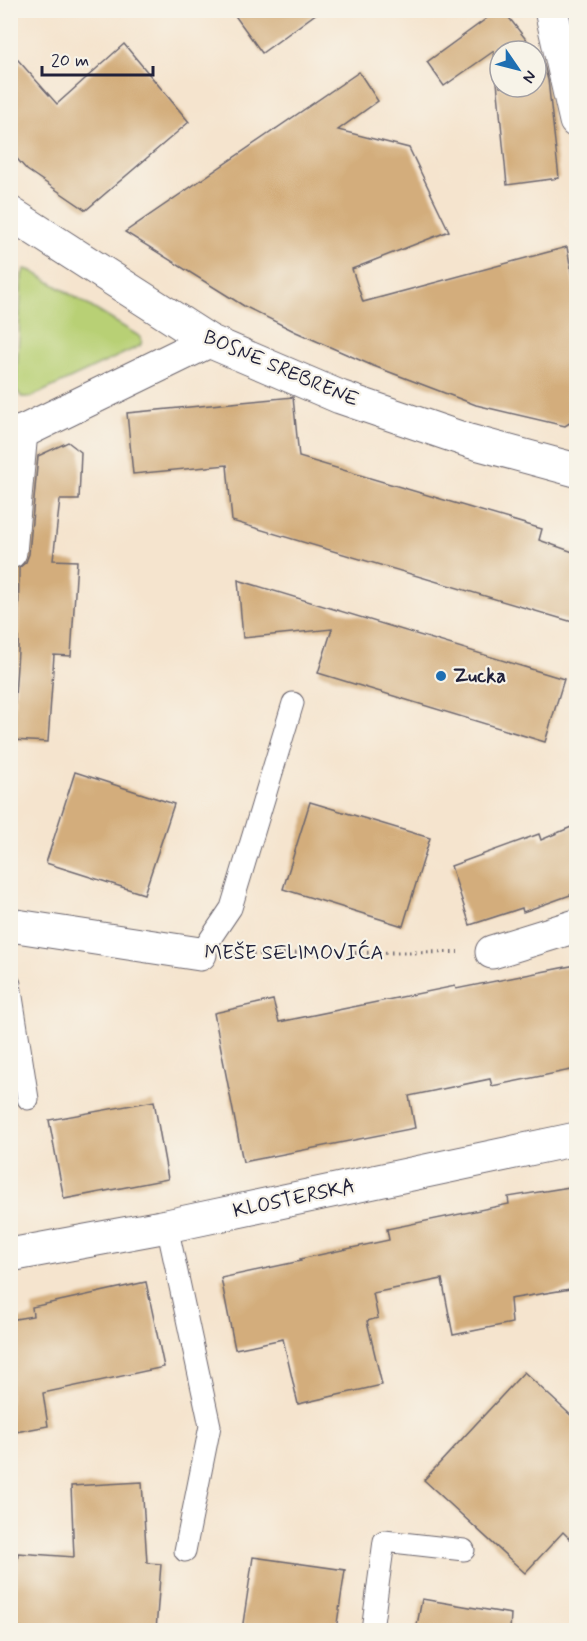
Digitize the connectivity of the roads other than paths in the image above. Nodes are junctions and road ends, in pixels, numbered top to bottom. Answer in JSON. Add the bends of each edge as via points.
{"nodes":[{"id":1,"x":557,"y":20,"type":"edge"},
{"id":2,"x":576,"y":121,"type":"edge"},
{"id":3,"x":10,"y":213,"type":"edge"},
{"id":4,"x":209,"y":341,"type":"junction"},
{"id":5,"x":16,"y":435,"type":"edge"},
{"id":6,"x":576,"y":470,"type":"edge"},
{"id":7,"x":10,"y":552,"type":"edge"},
{"id":8,"x":293,"y":703,"type":"dead end"},
{"id":9,"x":10,"y":925,"type":"edge"},
{"id":10,"x":576,"y":926,"type":"edge"},
{"id":11,"x":492,"y":952,"type":"road end"},
{"id":12,"x":200,"y":954,"type":"joint"},
{"id":13,"x":10,"y":984,"type":"edge"},
{"id":14,"x":28,"y":1099,"type":"dead end"},
{"id":15,"x":576,"y":1139,"type":"edge"},
{"id":16,"x":167,"y":1226,"type":"junction"},
{"id":17,"x":10,"y":1256,"type":"edge"},
{"id":18,"x":464,"y":1550,"type":"dead end"},
{"id":19,"x":185,"y":1551,"type":"dead end"},
{"id":20,"x":372,"y":1630,"type":"edge"}],
"edges":[{"from":1,"to":2,"type":"street"},
{"from":3,"to":4,"type":"street","name":"BOSNE SREBRENE"},
{"from":4,"to":5,"type":"street"},
{"from":4,"to":6,"type":"street","name":"BOSNE SREBRENE","via":[[351,400],[469,441]]},
{"from":5,"to":7,"type":"street"},
{"from":8,"to":12,"type":"lane","via":[[231,908]]},
{"from":9,"to":12,"type":"street","name":"MEŠE SELIMOVIĆA"},
{"from":10,"to":11,"type":"street"},
{"from":13,"to":14,"type":"lane"},
{"from":15,"to":16,"type":"street","name":"KLOSTERSKA"},
{"from":16,"to":17,"type":"street","name":"KLOSTERSKA"},
{"from":16,"to":19,"type":"lane","via":[[210,1426]]},
{"from":18,"to":20,"type":"lane","via":[[384,1541]]}]}
